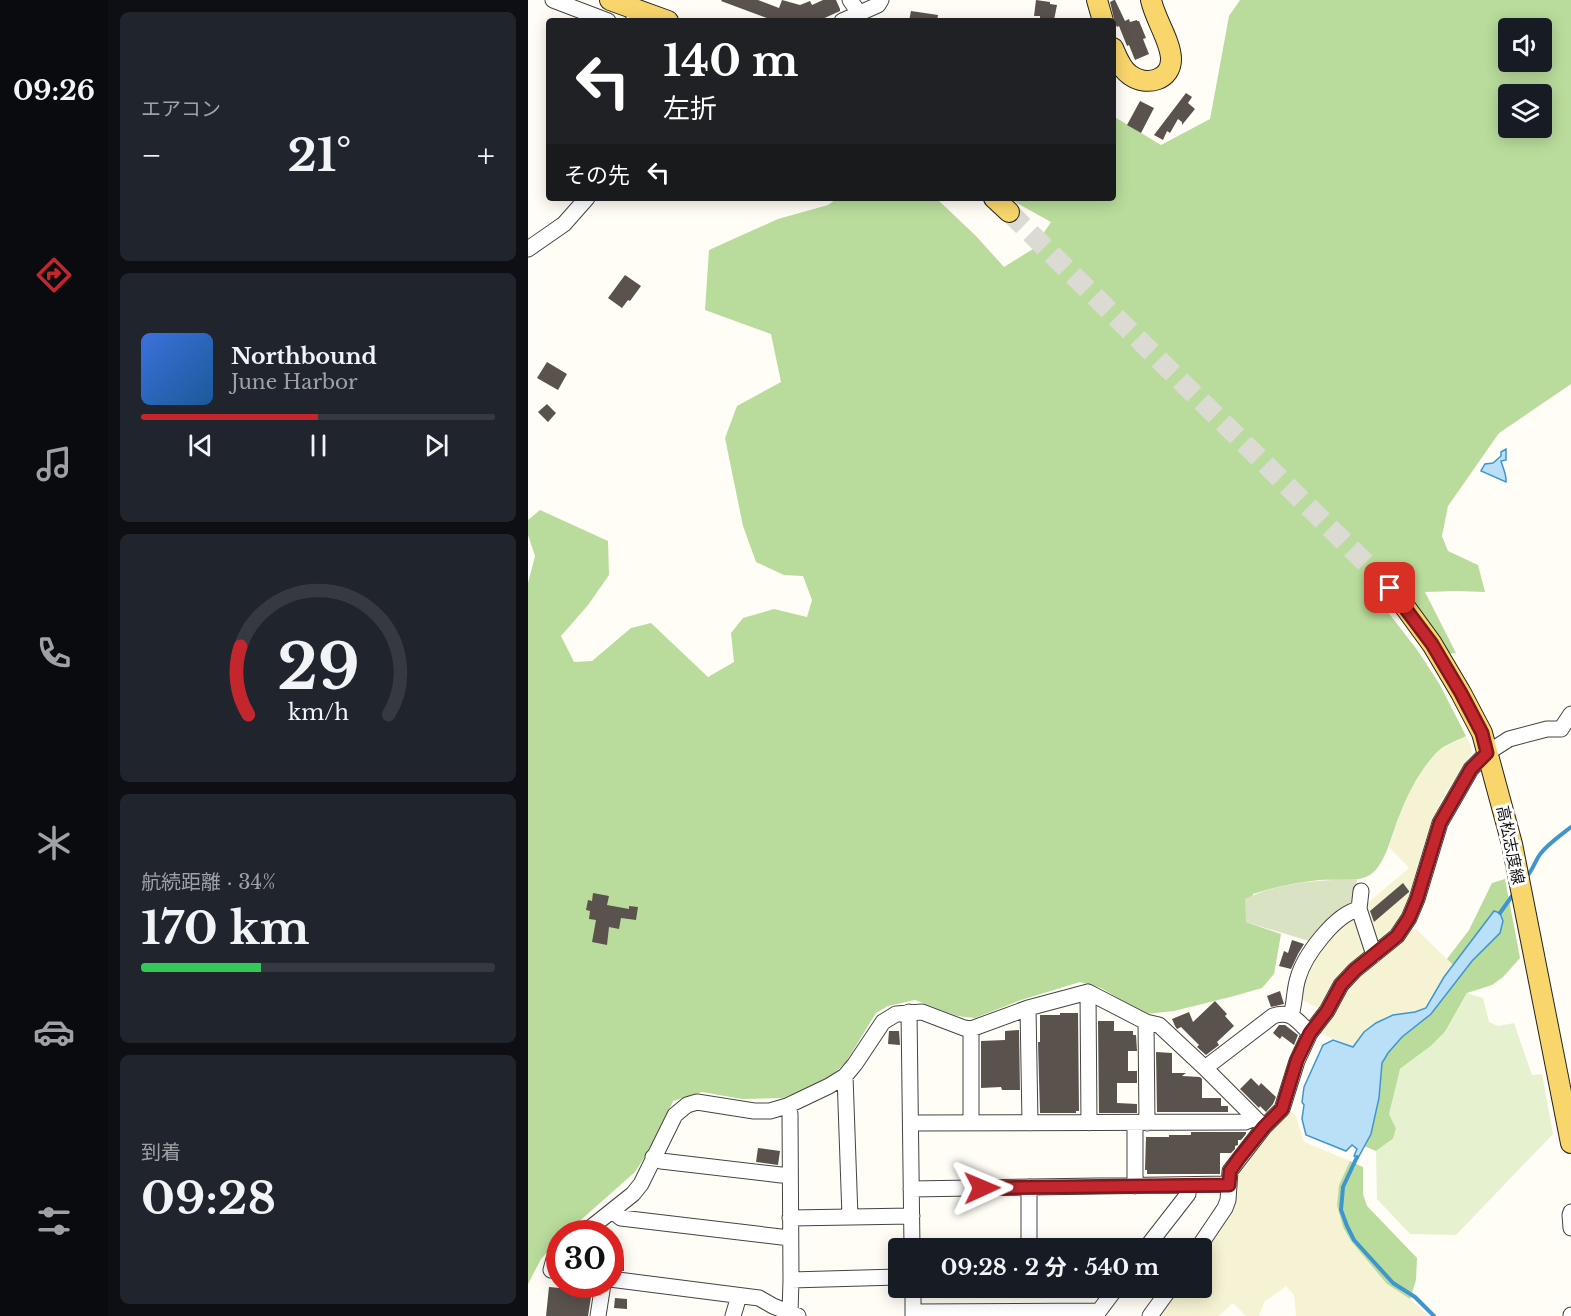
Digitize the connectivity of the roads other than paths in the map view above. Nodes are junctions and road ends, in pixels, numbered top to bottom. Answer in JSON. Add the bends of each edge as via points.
{"nodes":[{"id":1,"x":553,"y":0,"type":"edge"},
{"id":2,"x":610,"y":0,"type":"edge"},
{"id":3,"x":881,"y":0,"type":"edge"},
{"id":4,"x":1097,"y":0,"type":"edge"},
{"id":5,"x":1151,"y":0,"type":"edge"},
{"id":6,"x":854,"y":6,"type":"edge"},
{"id":7,"x":600,"y":18,"type":"edge"},
{"id":8,"x":660,"y":18,"type":"edge"},
{"id":9,"x":844,"y":18,"type":"edge"},
{"id":10,"x":1102,"y":18,"type":"edge"},
{"id":11,"x":1116,"y":55,"type":"edge"},
{"id":12,"x":584,"y":201,"type":"edge"},
{"id":13,"x":997,"y":201,"type":"edge"},
{"id":14,"x":1010,"y":212,"type":"tunnel mouth"},
{"id":15,"x":528,"y":249,"type":"edge"},
{"id":16,"x":1379,"y":576,"type":"tunnel mouth"},
{"id":17,"x":1571,"y":714,"type":"edge"},
{"id":18,"x":1566,"y":733,"type":"edge"},
{"id":19,"x":1487,"y":753,"type":"junction"},
{"id":20,"x":1361,"y":891,"type":"dead end"},
{"id":21,"x":1359,"y":909,"type":"junction"},
{"id":22,"x":1374,"y":955,"type":"junction"},
{"id":23,"x":1088,"y":992,"type":"junction"},
{"id":24,"x":1028,"y":1008,"type":"junction"},
{"id":25,"x":909,"y":1012,"type":"junction"},
{"id":26,"x":1291,"y":1015,"type":"junction"},
{"id":27,"x":1146,"y":1022,"type":"junction"},
{"id":28,"x":971,"y":1029,"type":"junction"},
{"id":29,"x":1310,"y":1033,"type":"junction"},
{"id":30,"x":1205,"y":1068,"type":"junction"},
{"id":31,"x":846,"y":1076,"type":"junction"},
{"id":32,"x":787,"y":1106,"type":"junction"},
{"id":33,"x":911,"y":1123,"type":"junction"},
{"id":34,"x":971,"y":1123,"type":"junction"},
{"id":35,"x":1030,"y":1123,"type":"junction"},
{"id":36,"x":1089,"y":1123,"type":"junction"},
{"id":37,"x":1141,"y":1123,"type":"junction"},
{"id":38,"x":1260,"y":1123,"type":"junction"},
{"id":39,"x":1571,"y":1143,"type":"edge"},
{"id":40,"x":653,"y":1157,"type":"junction"},
{"id":41,"x":789,"y":1175,"type":"junction"},
{"id":42,"x":1229,"y":1185,"type":"junction"},
{"id":43,"x":1135,"y":1186,"type":"junction"},
{"id":44,"x":1188,"y":1186,"type":"junction"},
{"id":45,"x":1029,"y":1187,"type":"junction"},
{"id":46,"x":911,"y":1189,"type":"junction"},
{"id":47,"x":612,"y":1211,"type":"junction"},
{"id":48,"x":1571,"y":1212,"type":"edge"},
{"id":49,"x":912,"y":1216,"type":"junction"},
{"id":50,"x":850,"y":1217,"type":"junction"},
{"id":51,"x":790,"y":1218,"type":"junction"},
{"id":52,"x":601,"y":1220,"type":"edge"},
{"id":53,"x":1571,"y":1228,"type":"edge"},
{"id":54,"x":790,"y":1238,"type":"junction"},
{"id":55,"x":912,"y":1238,"type":"edge"},
{"id":56,"x":1029,"y":1238,"type":"edge"},
{"id":57,"x":1154,"y":1238,"type":"edge"},
{"id":58,"x":1205,"y":1238,"type":"edge"},
{"id":59,"x":888,"y":1277,"type":"edge"},
{"id":60,"x":791,"y":1280,"type":"junction"},
{"id":61,"x":624,"y":1281,"type":"edge"},
{"id":62,"x":739,"y":1296,"type":"junction"},
{"id":63,"x":601,"y":1298,"type":"edge"},
{"id":64,"x":913,"y":1298,"type":"edge"},
{"id":65,"x":1109,"y":1298,"type":"edge"},
{"id":66,"x":1163,"y":1298,"type":"edge"},
{"id":67,"x":913,"y":1314,"type":"edge"},
{"id":68,"x":794,"y":1315,"type":"edge"},
{"id":69,"x":598,"y":1316,"type":"edge"},
{"id":70,"x":734,"y":1316,"type":"edge"},
{"id":71,"x":1150,"y":1316,"type":"edge"}],
"edges":[{"from":1,"to":7,"type":"street"},
{"from":2,"to":8,"type":"main road"},
{"from":3,"to":6,"type":"street","via":[[878,5]]},
{"from":4,"to":10,"type":"main road"},
{"from":5,"to":11,"type":"main road","via":[[1169,49],[1167,72],[1150,82],[1136,78]]},
{"from":6,"to":9,"type":"street"},
{"from":12,"to":15,"type":"street","via":[[564,224]]},
{"from":13,"to":14,"type":"main road"},
{"from":16,"to":19,"type":"main road","name":"高松志度線","via":[[1432,644],[1482,733]]},
{"from":17,"to":18,"type":"street"},
{"from":18,"to":19,"type":"street","via":[[1547,729],[1509,739]]},
{"from":19,"to":22,"type":"street","via":[[1471,769],[1440,823],[1409,918],[1397,936]]},
{"from":19,"to":39,"type":"main road","name":"高松志度線","via":[[1512,844]]},
{"from":20,"to":21,"type":"street"},
{"from":21,"to":22,"type":"street"},
{"from":21,"to":26,"type":"street","via":[[1335,922],[1301,967]]},
{"from":22,"to":29,"type":"street","via":[[1341,985]]},
{"from":23,"to":24,"type":"street"},
{"from":23,"to":27,"type":"street"},
{"from":23,"to":36,"type":"street"},
{"from":24,"to":28,"type":"street"},
{"from":24,"to":35,"type":"street"},
{"from":25,"to":28,"type":"street","via":[[922,1012]]},
{"from":25,"to":31,"type":"street","via":[[883,1022]]},
{"from":25,"to":33,"type":"street"},
{"from":26,"to":29,"type":"street"},
{"from":26,"to":30,"type":"street","via":[[1273,1016]]},
{"from":27,"to":30,"type":"street","via":[[1159,1026]]},
{"from":27,"to":37,"type":"street"},
{"from":28,"to":34,"type":"street"},
{"from":29,"to":38,"type":"street","via":[[1282,1109]]},
{"from":30,"to":38,"type":"street"},
{"from":31,"to":32,"type":"street"},
{"from":31,"to":50,"type":"street"},
{"from":32,"to":40,"type":"street","via":[[754,1111],[697,1102],[687,1105],[675,1115]]},
{"from":32,"to":41,"type":"street"},
{"from":33,"to":34,"type":"street"},
{"from":33,"to":46,"type":"street"},
{"from":34,"to":35,"type":"street"},
{"from":35,"to":36,"type":"street"},
{"from":36,"to":37,"type":"street"},
{"from":37,"to":38,"type":"street"},
{"from":37,"to":43,"type":"street"},
{"from":38,"to":42,"type":"street","via":[[1230,1171]]},
{"from":40,"to":41,"type":"street"},
{"from":40,"to":47,"type":"street","via":[[641,1184]]},
{"from":41,"to":51,"type":"street"},
{"from":42,"to":44,"type":"street"},
{"from":42,"to":58,"type":"street","via":[[1225,1208]]},
{"from":43,"to":44,"type":"street"},
{"from":43,"to":45,"type":"street"},
{"from":44,"to":57,"type":"street","via":[[1188,1194]]},
{"from":45,"to":46,"type":"street"},
{"from":45,"to":56,"type":"street"},
{"from":46,"to":49,"type":"street"},
{"from":47,"to":52,"type":"street"},
{"from":47,"to":54,"type":"street","via":[[621,1218]]},
{"from":48,"to":53,"type":"street"},
{"from":49,"to":50,"type":"street"},
{"from":49,"to":55,"type":"street"},
{"from":50,"to":51,"type":"street"},
{"from":51,"to":54,"type":"street"},
{"from":54,"to":60,"type":"street"},
{"from":59,"to":60,"type":"street"},
{"from":60,"to":68,"type":"street"},
{"from":61,"to":62,"type":"street"},
{"from":62,"to":68,"type":"street","via":[[759,1298]]},
{"from":62,"to":70,"type":"street"},
{"from":63,"to":69,"type":"street"},
{"from":64,"to":67,"type":"street"},
{"from":65,"to":67,"type":"street","via":[[1099,1311]]},
{"from":66,"to":71,"type":"street"}]}
